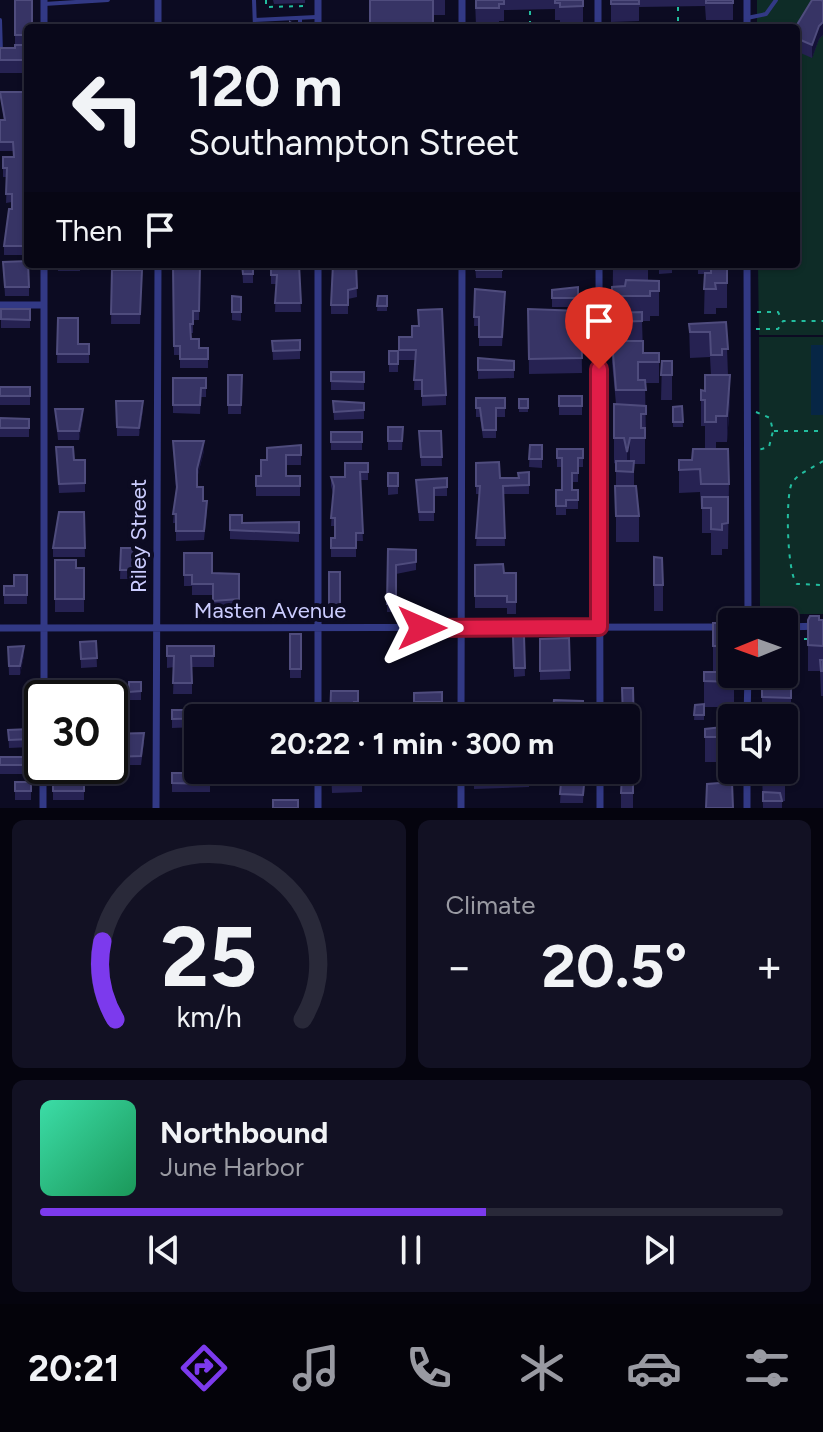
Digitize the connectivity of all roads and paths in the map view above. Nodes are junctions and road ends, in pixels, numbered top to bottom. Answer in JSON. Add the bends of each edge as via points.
{"nodes":[{"id":1,"x":108,"y":0,"type":"edge"},
{"id":2,"x":158,"y":0,"type":"edge"},
{"id":3,"x":254,"y":0,"type":"edge"},
{"id":4,"x":266,"y":0,"type":"edge"},
{"id":5,"x":318,"y":0,"type":"edge"},
{"id":6,"x":462,"y":0,"type":"edge"},
{"id":7,"x":598,"y":0,"type":"edge"},
{"id":8,"x":747,"y":0,"type":"edge"},
{"id":9,"x":776,"y":0,"type":"edge"},
{"id":10,"x":44,"y":2,"type":"edge"},
{"id":11,"x":71,"y":2,"type":"edge"},
{"id":12,"x":308,"y":6,"type":"dead end"},
{"id":13,"x":678,"y":7,"type":"dead end"},
{"id":14,"x":530,"y":11,"type":"dead end"},
{"id":15,"x":318,"y":17,"type":"junction"},
{"id":16,"x":747,"y":18,"type":"junction"},
{"id":17,"x":297,"y":19,"type":"junction"},
{"id":18,"x":0,"y":20,"type":"edge"},
{"id":19,"x":255,"y":20,"type":"junction"},
{"id":20,"x":44,"y":24,"type":"edge"},
{"id":21,"x":158,"y":24,"type":"edge"},
{"id":22,"x":255,"y":24,"type":"edge"},
{"id":23,"x":297,"y":24,"type":"edge"},
{"id":24,"x":318,"y":24,"type":"edge"},
{"id":25,"x":462,"y":24,"type":"edge"},
{"id":26,"x":530,"y":24,"type":"edge"},
{"id":27,"x":598,"y":24,"type":"edge"},
{"id":28,"x":678,"y":24,"type":"edge"},
{"id":29,"x":747,"y":24,"type":"edge"},
{"id":30,"x":14,"y":53,"type":"edge"},
{"id":31,"x":44,"y":268,"type":"edge"},
{"id":32,"x":158,"y":268,"type":"edge"},
{"id":33,"x":318,"y":268,"type":"edge"},
{"id":34,"x":462,"y":268,"type":"edge"},
{"id":35,"x":599,"y":268,"type":"edge"},
{"id":36,"x":747,"y":268,"type":"edge"},
{"id":37,"x":0,"y":305,"type":"edge"},
{"id":38,"x":44,"y":305,"type":"junction"},
{"id":39,"x":757,"y":312,"type":"dead end"},
{"id":40,"x":783,"y":321,"type":"junction"},
{"id":41,"x":823,"y":321,"type":"edge"},
{"id":42,"x":758,"y":329,"type":"dead end"},
{"id":43,"x":754,"y":412,"type":"dead end"},
{"id":44,"x":773,"y":431,"type":"junction"},
{"id":45,"x":823,"y":431,"type":"edge"},
{"id":46,"x":755,"y":450,"type":"dead end"},
{"id":47,"x":823,"y":461,"type":"edge"},
{"id":48,"x":823,"y":585,"type":"edge"},
{"id":49,"x":748,"y":608,"type":"edge"},
{"id":50,"x":823,"y":626,"type":"edge"},
{"id":51,"x":599,"y":627,"type":"junction"},
{"id":52,"x":718,"y":627,"type":"edge"},
{"id":53,"x":798,"y":627,"type":"edge"},
{"id":54,"x":0,"y":628,"type":"edge"},
{"id":55,"x":44,"y":628,"type":"junction"},
{"id":56,"x":318,"y":628,"type":"junction"},
{"id":57,"x":461,"y":628,"type":"junction"},
{"id":58,"x":156,"y":629,"type":"junction"},
{"id":59,"x":798,"y":639,"type":"edge"},
{"id":60,"x":810,"y":639,"type":"edge"},
{"id":61,"x":44,"y":680,"type":"edge"},
{"id":62,"x":318,"y":704,"type":"edge"},
{"id":63,"x":461,"y":704,"type":"edge"},
{"id":64,"x":600,"y":704,"type":"edge"},
{"id":65,"x":43,"y":784,"type":"edge"},
{"id":66,"x":318,"y":784,"type":"edge"},
{"id":67,"x":461,"y":784,"type":"edge"},
{"id":68,"x":600,"y":784,"type":"edge"},
{"id":69,"x":747,"y":784,"type":"edge"},
{"id":70,"x":43,"y":808,"type":"edge"},
{"id":71,"x":156,"y":808,"type":"edge"},
{"id":72,"x":318,"y":808,"type":"edge"},
{"id":73,"x":461,"y":808,"type":"edge"},
{"id":74,"x":600,"y":808,"type":"edge"},
{"id":75,"x":747,"y":808,"type":"edge"}],
"edges":[{"from":1,"to":11,"type":"lane"},
{"from":2,"to":21,"type":"street"},
{"from":3,"to":19,"type":"lane"},
{"from":4,"to":12,"type":"path","via":[[270,8]]},
{"from":5,"to":15,"type":"street"},
{"from":6,"to":25,"type":"street"},
{"from":7,"to":27,"type":"street"},
{"from":8,"to":16,"type":"street"},
{"from":9,"to":16,"type":"lane","via":[[766,14]]},
{"from":10,"to":11,"type":"lane"},
{"from":10,"to":20,"type":"street"},
{"from":13,"to":28,"type":"path"},
{"from":14,"to":26,"type":"path"},
{"from":15,"to":17,"type":"lane"},
{"from":15,"to":24,"type":"street"},
{"from":16,"to":29,"type":"street"},
{"from":17,"to":19,"type":"lane"},
{"from":17,"to":23,"type":"lane"},
{"from":18,"to":30,"type":"lane","via":[[1,53]]},
{"from":19,"to":22,"type":"lane"},
{"from":31,"to":38,"type":"street"},
{"from":32,"to":58,"type":"street","name":"Riley Street"},
{"from":33,"to":56,"type":"street"},
{"from":34,"to":57,"type":"street"},
{"from":35,"to":51,"type":"street"},
{"from":36,"to":49,"type":"street"},
{"from":37,"to":38,"type":"street"},
{"from":38,"to":55,"type":"street"},
{"from":39,"to":40,"type":"path","via":[[778,312]]},
{"from":40,"to":41,"type":"path"},
{"from":40,"to":42,"type":"path","via":[[778,329]]},
{"from":43,"to":44,"type":"path","via":[[770,418]]},
{"from":44,"to":45,"type":"path"},
{"from":44,"to":46,"type":"path","via":[[769,447]]},
{"from":47,"to":48,"type":"path","via":[[790,488],[789,569],[797,584]]},
{"from":50,"to":53,"type":"street"},
{"from":51,"to":52,"type":"street","name":"Masten Avenue"},
{"from":51,"to":57,"type":"street","name":"Masten Avenue"},
{"from":51,"to":64,"type":"street"},
{"from":54,"to":55,"type":"street","name":"Masten Avenue"},
{"from":55,"to":58,"type":"street","name":"Masten Avenue"},
{"from":55,"to":61,"type":"street"},
{"from":56,"to":57,"type":"street","name":"Masten Avenue"},
{"from":56,"to":58,"type":"street","name":"Masten Avenue"},
{"from":56,"to":62,"type":"street"},
{"from":57,"to":63,"type":"street"},
{"from":58,"to":71,"type":"street","name":"Riley Street"},
{"from":59,"to":60,"type":"path"},
{"from":65,"to":70,"type":"street"},
{"from":66,"to":72,"type":"street"},
{"from":67,"to":73,"type":"street"},
{"from":68,"to":74,"type":"street"},
{"from":69,"to":75,"type":"street"}]}
